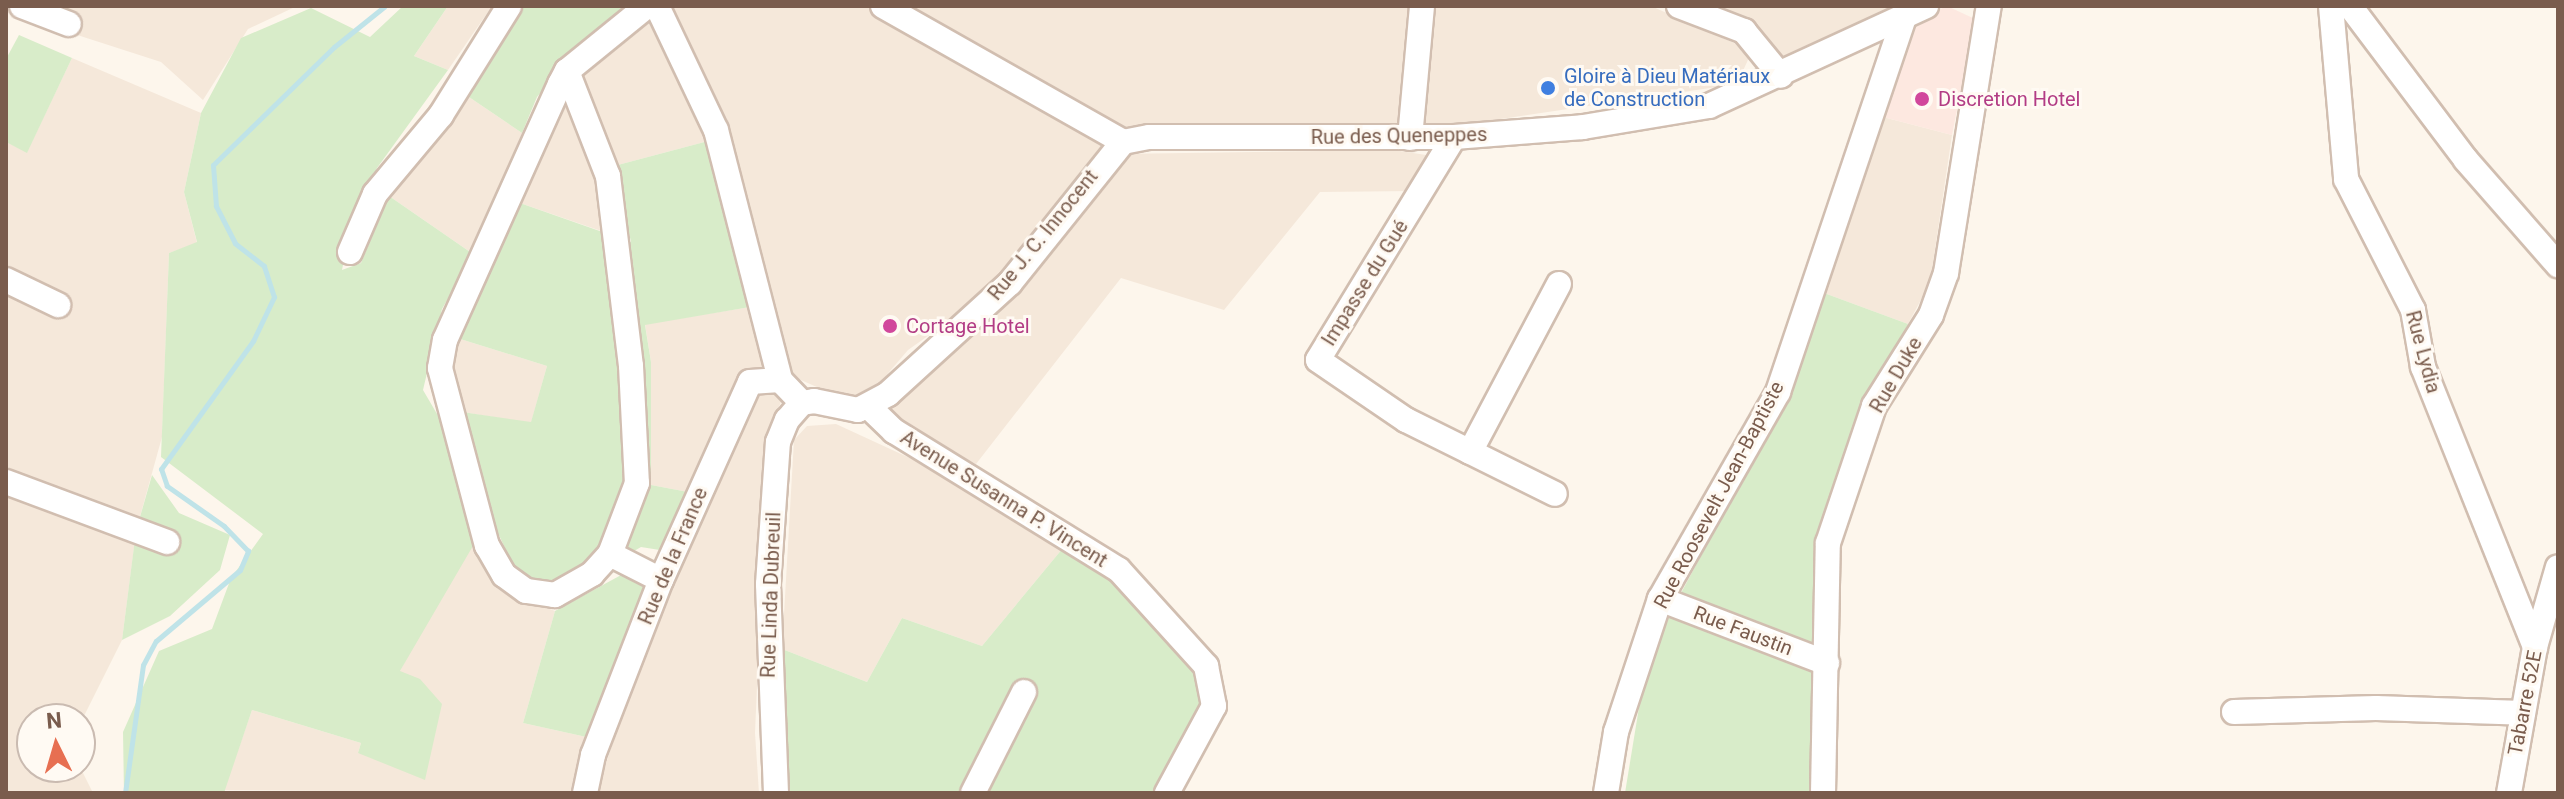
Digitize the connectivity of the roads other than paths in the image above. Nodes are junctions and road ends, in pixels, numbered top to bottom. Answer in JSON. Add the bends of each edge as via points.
{"nodes":[{"id":1,"x":22,"y":6,"type":"edge"},
{"id":2,"x":509,"y":6,"type":"edge"},
{"id":3,"x":647,"y":6,"type":"edge"},
{"id":4,"x":657,"y":6,"type":"edge"},
{"id":5,"x":883,"y":6,"type":"edge"},
{"id":6,"x":1422,"y":6,"type":"edge"},
{"id":7,"x":1679,"y":6,"type":"edge"},
{"id":8,"x":1926,"y":6,"type":"edge"},
{"id":9,"x":1989,"y":6,"type":"edge"},
{"id":10,"x":2331,"y":6,"type":"edge"},
{"id":11,"x":2350,"y":6,"type":"edge"},
{"id":12,"x":1904,"y":18,"type":"junction"},
{"id":13,"x":69,"y":24,"type":"dead end"},
{"id":14,"x":1845,"y":46,"type":"junction"},
{"id":15,"x":1887,"y":69,"type":"junction"},
{"id":16,"x":567,"y":71,"type":"junction"},
{"id":17,"x":1781,"y":76,"type":"junction"},
{"id":18,"x":1454,"y":137,"type":"junction"},
{"id":19,"x":1410,"y":138,"type":"junction"},
{"id":20,"x":1123,"y":142,"type":"junction"},
{"id":21,"x":350,"y":252,"type":"dead end"},
{"id":22,"x":2558,"y":265,"type":"edge"},
{"id":23,"x":6,"y":280,"type":"edge"},
{"id":24,"x":1559,"y":284,"type":"dead end"},
{"id":25,"x":58,"y":305,"type":"dead end"},
{"id":26,"x":780,"y":380,"type":"junction"},
{"id":27,"x":802,"y":403,"type":"junction"},
{"id":28,"x":869,"y":407,"type":"junction"},
{"id":29,"x":1470,"y":452,"type":"junction"},
{"id":30,"x":6,"y":482,"type":"edge"},
{"id":31,"x":1555,"y":494,"type":"dead end"},
{"id":32,"x":167,"y":542,"type":"dead end"},
{"id":33,"x":610,"y":554,"type":"junction"},
{"id":34,"x":2558,"y":567,"type":"edge"},
{"id":35,"x":661,"y":580,"type":"junction"},
{"id":36,"x":1660,"y":599,"type":"junction"},
{"id":37,"x":2535,"y":647,"type":"junction"},
{"id":38,"x":1827,"y":663,"type":"junction"},
{"id":39,"x":1024,"y":692,"type":"dead end"},
{"id":40,"x":2234,"y":712,"type":"dead end"},
{"id":41,"x":2523,"y":713,"type":"junction"},
{"id":42,"x":585,"y":793,"type":"edge"},
{"id":43,"x":776,"y":793,"type":"edge"},
{"id":44,"x":973,"y":793,"type":"edge"},
{"id":45,"x":1167,"y":793,"type":"edge"},
{"id":46,"x":1606,"y":793,"type":"edge"},
{"id":47,"x":1823,"y":793,"type":"edge"},
{"id":48,"x":2509,"y":793,"type":"edge"}],
"edges":[{"from":1,"to":13,"type":"street"},
{"from":2,"to":21,"type":"street","via":[[441,115],[375,194]]},
{"from":3,"to":16,"type":"street"},
{"from":4,"to":26,"type":"street","via":[[716,130]]},
{"from":5,"to":20,"type":"street"},
{"from":6,"to":19,"type":"street"},
{"from":7,"to":17,"type":"street","via":[[1744,31]]},
{"from":8,"to":12,"type":"street","name":"Rue des Queneppes"},
{"from":9,"to":38,"type":"street","name":"Rue Duke","via":[[1946,273],[1931,315],[1874,406],[1828,543]]},
{"from":10,"to":37,"type":"street","name":"Rue Lydia","via":[[2346,179],[2413,310],[2423,367]]},
{"from":11,"to":22,"type":"street","via":[[2466,160]]},
{"from":12,"to":14,"type":"street","name":"Rue des Queneppes"},
{"from":12,"to":15,"type":"street","name":"Rue Roosevelt Jean-Baptiste"},
{"from":14,"to":15,"type":"street","via":[[1871,51]]},
{"from":14,"to":17,"type":"street","name":"Rue des Queneppes"},
{"from":15,"to":36,"type":"street","name":"Rue Roosevelt Jean-Baptiste","via":[[1778,392]]},
{"from":16,"to":33,"type":"street","via":[[608,176],[631,366],[637,483]]},
{"from":16,"to":33,"type":"street","via":[[450,327],[440,368],[487,546],[504,575],[526,591],[555,595],[592,574]]},
{"from":17,"to":18,"type":"street","name":"Rue des Queneppes","via":[[1709,106],[1583,127]]},
{"from":18,"to":19,"type":"street","name":"Rue des Queneppes"},
{"from":18,"to":29,"type":"street","name":"Impasse du Gué","via":[[1318,360],[1406,420]]},
{"from":19,"to":20,"type":"street","name":"Rue des Queneppes","via":[[1149,137]]},
{"from":20,"to":28,"type":"street","name":"Rue J. C. Innocent","via":[[1010,283]]},
{"from":23,"to":25,"type":"street"},
{"from":24,"to":29,"type":"street"},
{"from":26,"to":27,"type":"street"},
{"from":26,"to":35,"type":"street","name":"Rue de la France","via":[[750,382]]},
{"from":27,"to":28,"type":"street"},
{"from":27,"to":43,"type":"street","name":"Rue Linda Dubreuil","via":[[778,442],[768,584]]},
{"from":28,"to":45,"type":"street","name":"Avenue Susanna P. Vincent","via":[[894,431],[1119,570],[1206,666],[1214,706]]},
{"from":29,"to":31,"type":"street","name":"Impasse du Gué"},
{"from":30,"to":32,"type":"street"},
{"from":33,"to":35,"type":"street"},
{"from":34,"to":37,"type":"street","name":"Tabarre 52E"},
{"from":35,"to":42,"type":"street","name":"Rue de la France","via":[[593,755]]},
{"from":36,"to":38,"type":"street","name":"Rue Faustin"},
{"from":36,"to":46,"type":"street","name":"Rue Roosevelt Jean-Baptiste","via":[[1616,732]]},
{"from":37,"to":41,"type":"street","name":"Tabarre 52E"},
{"from":38,"to":47,"type":"street","name":"Rue Duke"},
{"from":39,"to":44,"type":"street"},
{"from":40,"to":41,"type":"street","via":[[2376,708]]},
{"from":41,"to":48,"type":"street","name":"Tabarre 52E"}]}
